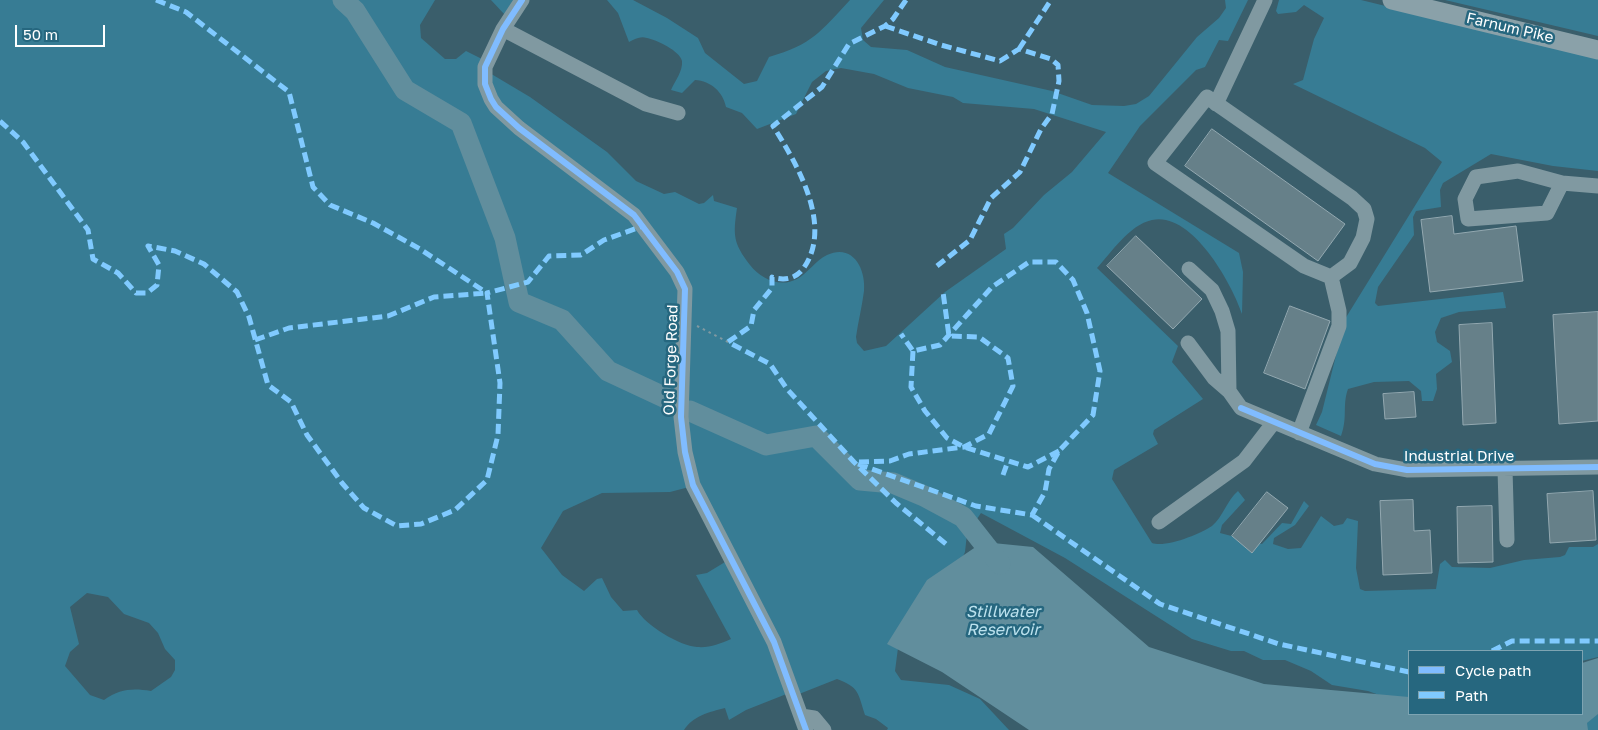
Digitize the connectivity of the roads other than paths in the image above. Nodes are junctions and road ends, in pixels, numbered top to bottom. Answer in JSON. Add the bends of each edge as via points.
{"nodes":[{"id":1,"x":522,"y":0,"type":"edge"},
{"id":2,"x":1265,"y":0,"type":"edge"},
{"id":3,"x":1392,"y":0,"type":"edge"},
{"id":4,"x":503,"y":29,"type":"junction"},
{"id":5,"x":1598,"y":50,"type":"edge"},
{"id":6,"x":1216,"y":104,"type":"junction"},
{"id":7,"x":678,"y":113,"type":"dead end"},
{"id":8,"x":1562,"y":183,"type":"junction"},
{"id":9,"x":1598,"y":186,"type":"edge"},
{"id":10,"x":1189,"y":269,"type":"dead end"},
{"id":11,"x":1331,"y":277,"type":"junction"},
{"id":12,"x":1188,"y":343,"type":"dead end"},
{"id":13,"x":1229,"y":392,"type":"junction"},
{"id":14,"x":1274,"y":422,"type":"junction"},
{"id":15,"x":1299,"y":433,"type":"junction"},
{"id":16,"x":1598,"y":467,"type":"edge"},
{"id":17,"x":1506,"y":469,"type":"junction"},
{"id":18,"x":1159,"y":522,"type":"dead end"},
{"id":19,"x":1507,"y":540,"type":"dead end"},
{"id":20,"x":801,"y":716,"type":"junction"},
{"id":21,"x":806,"y":730,"type":"edge"},
{"id":22,"x":824,"y":730,"type":"edge"}],
"edges":[{"from":1,"to":4,"type":"street","name":"Old Forge Road"},
{"from":2,"to":6,"type":"street"},
{"from":3,"to":5,"type":"main road","name":"Farnum Pike"},
{"from":4,"to":7,"type":"street","via":[[646,104]]},
{"from":4,"to":20,"type":"street","name":"Old Forge Road","via":[[483,74],[484,84],[496,107],[634,215],[678,272],[685,289],[681,417],[693,485],[774,642]]},
{"from":6,"to":11,"type":"street","via":[[1364,209],[1367,219],[1363,238],[1350,263]]},
{"from":6,"to":11,"type":"street","via":[[1207,97],[1155,163],[1304,266]]},
{"from":8,"to":8,"type":"street","via":[[1518,171],[1476,177],[1465,199],[1468,219],[1547,212]]},
{"from":8,"to":9,"type":"street"},
{"from":10,"to":13,"type":"street","via":[[1212,290],[1222,312],[1228,331]]},
{"from":11,"to":15,"type":"street","via":[[1339,311],[1338,326]]},
{"from":12,"to":13,"type":"street","via":[[1214,378]]},
{"from":13,"to":14,"type":"street","name":"Industrial Drive","via":[[1241,408]]},
{"from":14,"to":15,"type":"street","name":"Industrial Drive"},
{"from":14,"to":18,"type":"street","via":[[1244,461]]},
{"from":15,"to":17,"type":"street","name":"Industrial Drive","via":[[1375,464],[1407,470]]},
{"from":16,"to":17,"type":"street","name":"Industrial Drive"},
{"from":17,"to":19,"type":"street"},
{"from":20,"to":21,"type":"street","name":"Old Forge Road"},
{"from":20,"to":22,"type":"street","via":[[814,718]]}]}
